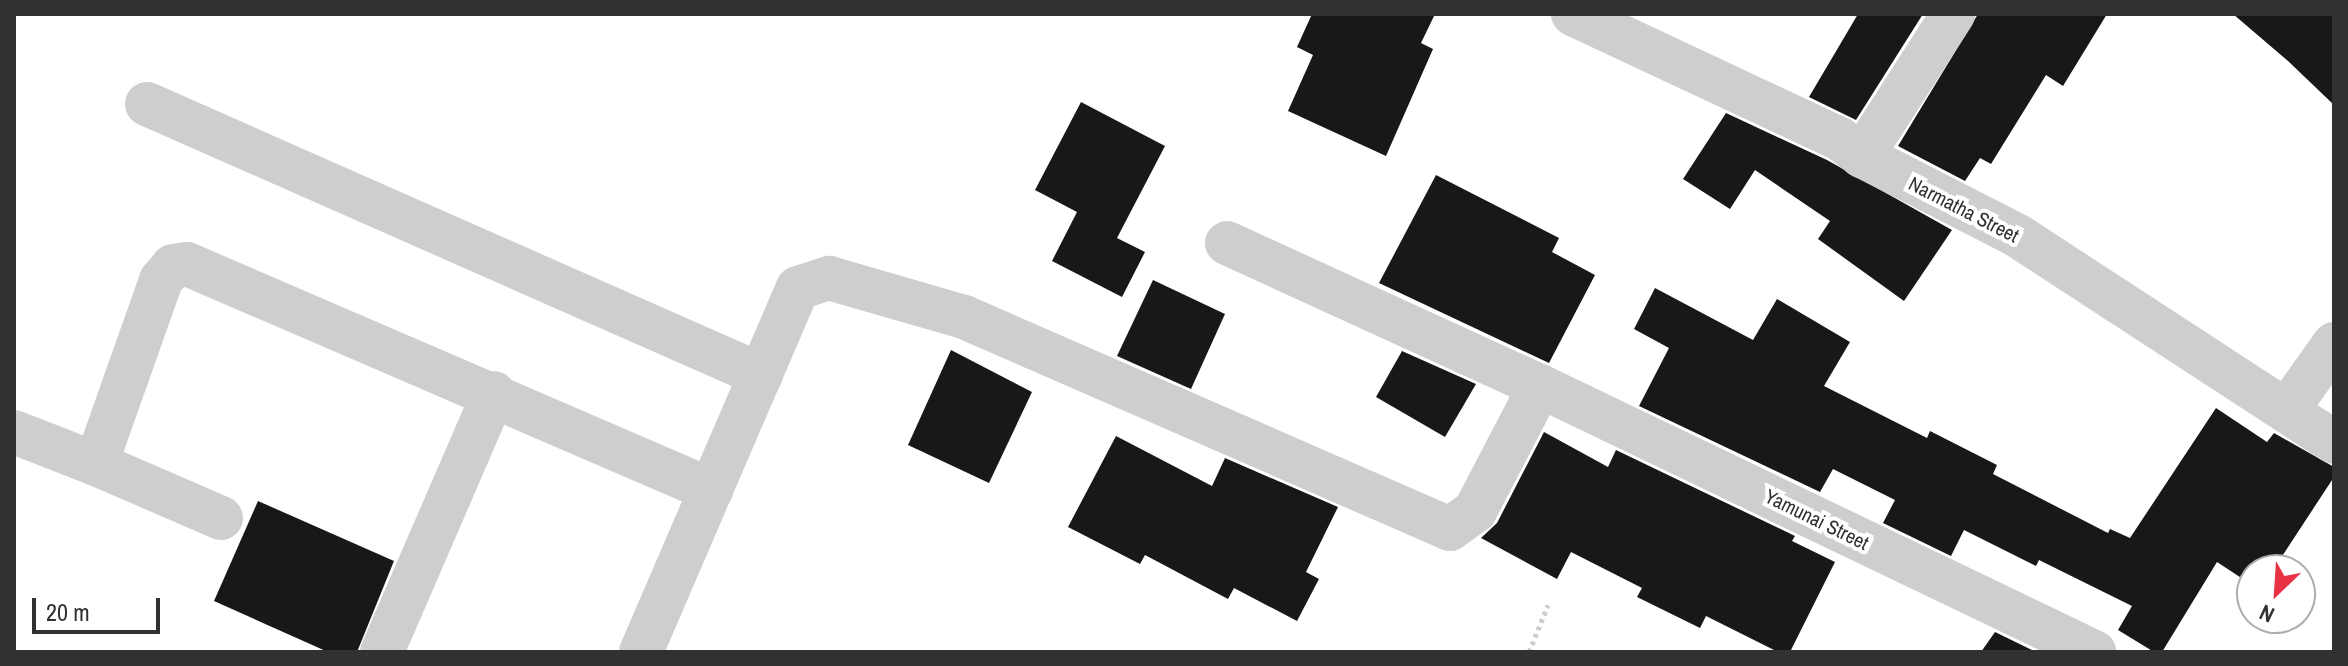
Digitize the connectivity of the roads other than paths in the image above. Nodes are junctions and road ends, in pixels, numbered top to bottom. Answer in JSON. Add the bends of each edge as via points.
{"nodes":[{"id":1,"x":1573,"y":14,"type":"edge"},
{"id":2,"x":1953,"y":14,"type":"edge"},
{"id":3,"x":147,"y":104,"type":"dead end"},
{"id":4,"x":1862,"y":156,"type":"junction"},
{"id":5,"x":1227,"y":243,"type":"dead end"},
{"id":6,"x":2334,"y":344,"type":"edge"},
{"id":7,"x":761,"y":375,"type":"junction"},
{"id":8,"x":1540,"y":386,"type":"junction"},
{"id":9,"x":494,"y":393,"type":"junction"},
{"id":10,"x":2287,"y":410,"type":"junction"},
{"id":11,"x":14,"y":432,"type":"edge"},
{"id":12,"x":2334,"y":442,"type":"edge"},
{"id":13,"x":96,"y":464,"type":"junction"},
{"id":14,"x":711,"y":490,"type":"junction"},
{"id":15,"x":221,"y":518,"type":"dead end"},
{"id":16,"x":2091,"y":651,"type":"edge"},
{"id":17,"x":382,"y":652,"type":"edge"},
{"id":18,"x":641,"y":652,"type":"edge"}],
"edges":[{"from":1,"to":4,"type":"street","name":"Narmatha Street","via":[[1840,139]]},
{"from":2,"to":4,"type":"street"},
{"from":3,"to":7,"type":"street"},
{"from":4,"to":10,"type":"street","name":"Narmatha Street","via":[[2018,236]]},
{"from":5,"to":8,"type":"street","name":"Yamunai Street"},
{"from":6,"to":10,"type":"street"},
{"from":7,"to":8,"type":"street","via":[[798,288],[829,278],[964,317],[1450,529],[1475,511]]},
{"from":7,"to":14,"type":"street"},
{"from":8,"to":16,"type":"street","name":"Yamunai Street"},
{"from":9,"to":13,"type":"street","via":[[187,264],[173,266],[161,280]]},
{"from":9,"to":14,"type":"street"},
{"from":9,"to":17,"type":"street"},
{"from":10,"to":12,"type":"street","name":"Narmatha Street"},
{"from":11,"to":13,"type":"street"},
{"from":13,"to":15,"type":"street"},
{"from":14,"to":18,"type":"street"}]}
